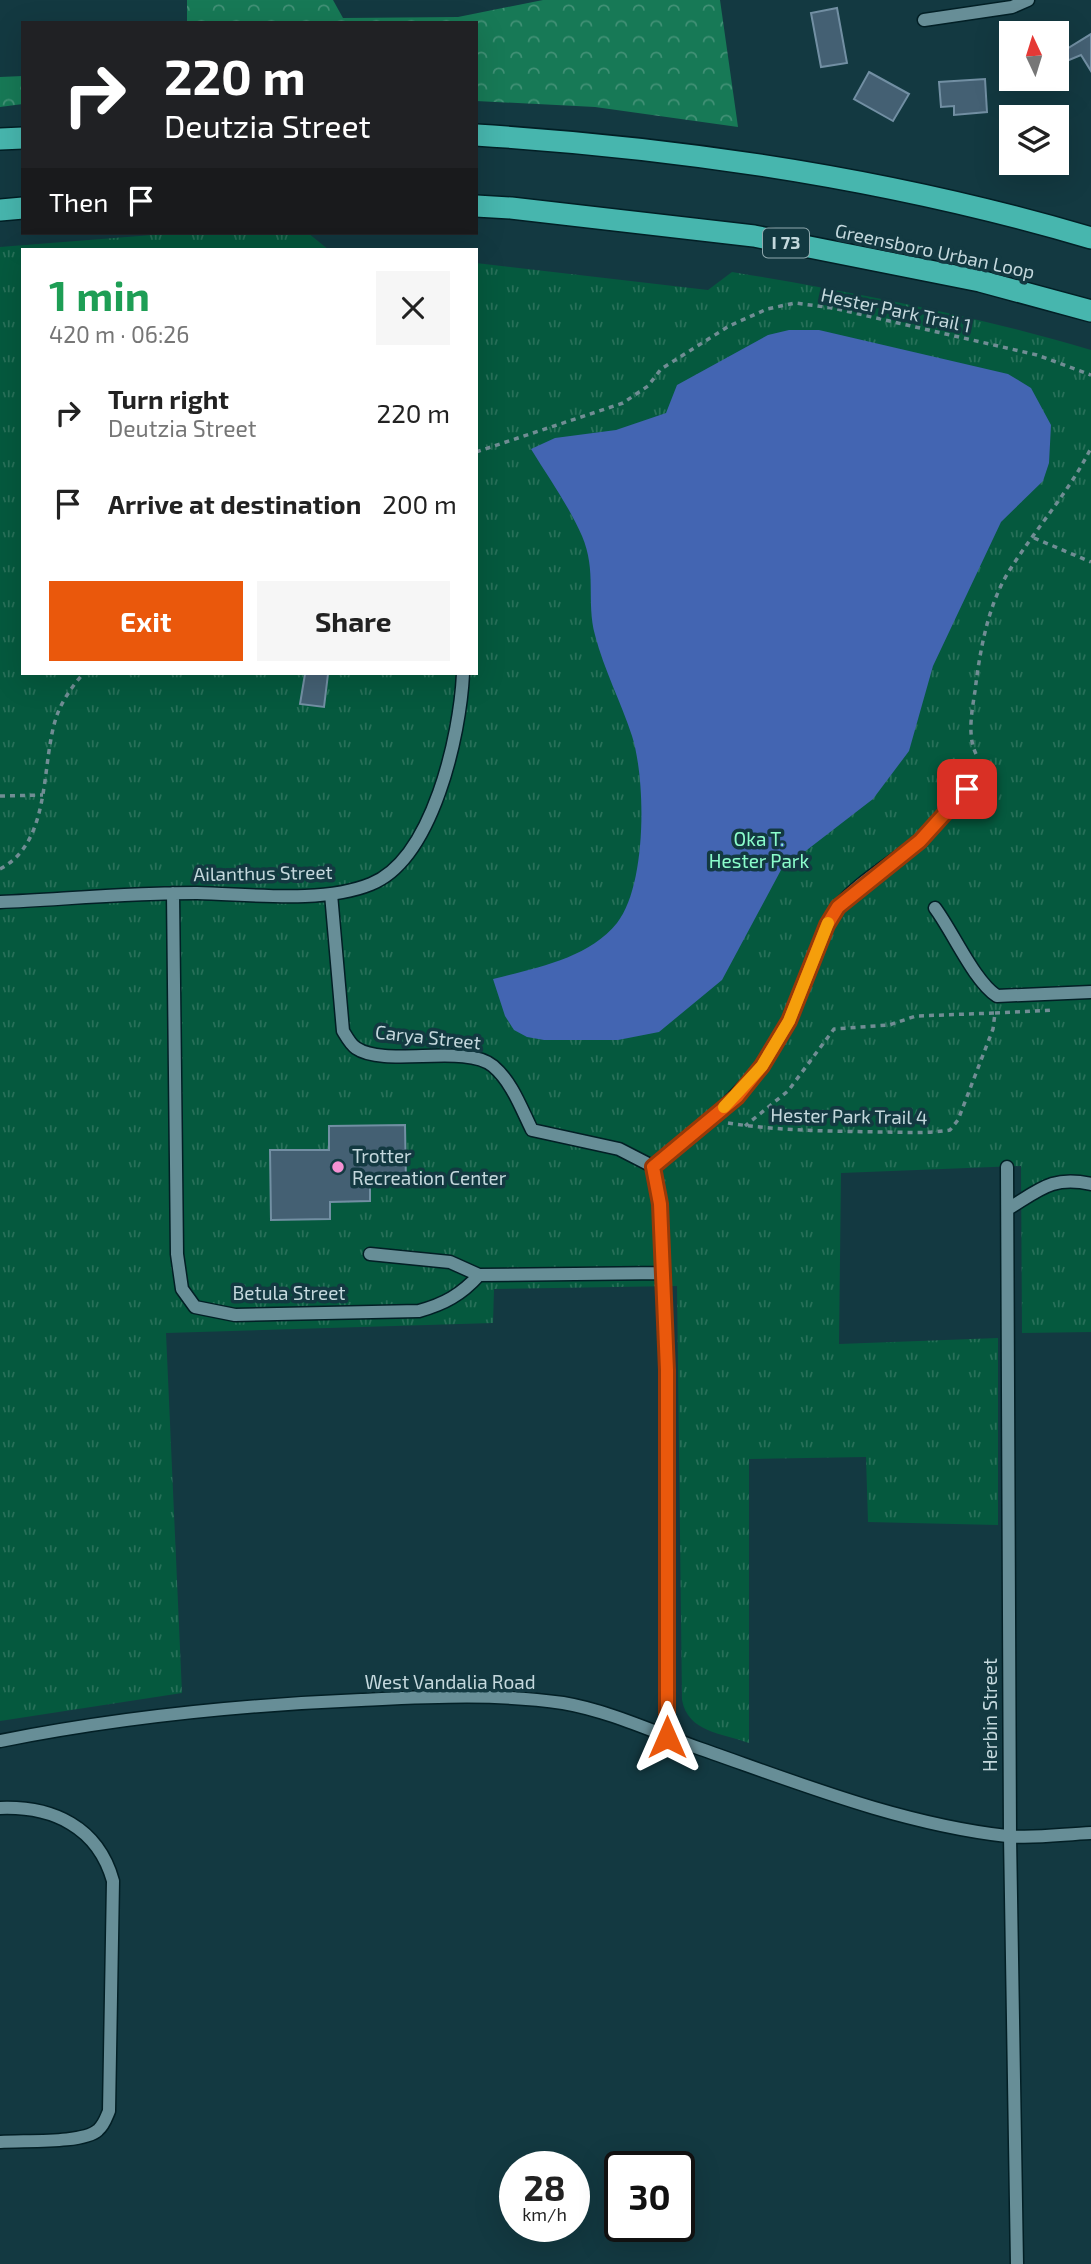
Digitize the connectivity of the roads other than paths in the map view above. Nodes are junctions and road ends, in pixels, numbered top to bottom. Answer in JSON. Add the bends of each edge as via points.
{"nodes":[{"id":1,"x":1028,"y":0,"type":"edge"},
{"id":2,"x":924,"y":20,"type":"dead end"},
{"id":3,"x":478,"y":135,"type":"edge"},
{"id":4,"x":21,"y":138,"type":"edge"},
{"id":5,"x":0,"y":139,"type":"edge"},
{"id":6,"x":478,"y":206,"type":"edge"},
{"id":7,"x":21,"y":208,"type":"edge"},
{"id":8,"x":0,"y":210,"type":"edge"},
{"id":9,"x":1091,"y":238,"type":"edge"},
{"id":10,"x":1091,"y":311,"type":"edge"},
{"id":11,"x":463,"y":675,"type":"edge"},
{"id":12,"x":982,"y":767,"type":"road end"},
{"id":13,"x":173,"y":893,"type":"junction"},
{"id":14,"x":331,"y":894,"type":"junction"},
{"id":15,"x":0,"y":902,"type":"edge"},
{"id":16,"x":935,"y":908,"type":"dead end"},
{"id":17,"x":1091,"y":992,"type":"edge"},
{"id":18,"x":653,"y":1167,"type":"junction"},
{"id":19,"x":1007,"y":1167,"type":"dead end"},
{"id":20,"x":1091,"y":1184,"type":"edge"},
{"id":21,"x":1008,"y":1209,"type":"junction"},
{"id":22,"x":370,"y":1254,"type":"dead end"},
{"id":23,"x":664,"y":1273,"type":"junction"},
{"id":24,"x":479,"y":1275,"type":"junction"},
{"id":25,"x":667,"y":1737,"type":"junction"},
{"id":26,"x":0,"y":1741,"type":"edge"},
{"id":27,"x":0,"y":1808,"type":"edge"},
{"id":28,"x":1091,"y":1833,"type":"edge"},
{"id":29,"x":1010,"y":1836,"type":"junction"},
{"id":30,"x":0,"y":2142,"type":"edge"},
{"id":31,"x":1017,"y":2264,"type":"edge"}],
"edges":[{"from":1,"to":2,"type":"street"},
{"from":3,"to":9,"type":"highway","via":[[749,163],[905,192]]},
{"from":4,"to":5,"type":"highway"},
{"from":6,"to":10,"type":"highway","name":"Greensboro Urban Loop","number":"I 73","via":[[754,236],[980,281]]},
{"from":7,"to":8,"type":"highway"},
{"from":11,"to":14,"type":"street","name":"Ailanthus Street","via":[[442,780],[423,833],[404,861],[372,884]]},
{"from":12,"to":18,"type":"street","via":[[920,841],[838,907],[789,1021],[762,1066],[737,1097]]},
{"from":13,"to":14,"type":"street","name":"Ailanthus Street"},
{"from":13,"to":15,"type":"street","name":"Ailanthus Street"},
{"from":13,"to":24,"type":"street","name":"Betula Street","via":[[177,1254],[182,1289],[195,1307],[235,1315],[419,1311],[447,1303]]},
{"from":14,"to":18,"type":"street","name":"Carya Street","via":[[343,1031],[356,1048],[377,1054],[461,1057],[491,1063],[505,1078],[532,1130],[619,1149]]},
{"from":16,"to":17,"type":"street","via":[[978,979],[997,996]]},
{"from":18,"to":23,"type":"street"},
{"from":19,"to":21,"type":"street","name":"Herbin Street"},
{"from":20,"to":21,"type":"street","via":[[1058,1181]]},
{"from":21,"to":29,"type":"street","name":"Herbin Street"},
{"from":22,"to":24,"type":"street","via":[[450,1262]]},
{"from":23,"to":24,"type":"street"},
{"from":23,"to":25,"type":"street"},
{"from":25,"to":26,"type":"street","name":"West Vandalia Road","via":[[564,1704],[512,1698],[409,1698],[251,1705],[97,1721]]},
{"from":25,"to":29,"type":"street","name":"West Vandalia Road","via":[[926,1824]]},
{"from":27,"to":30,"type":"street","via":[[64,1817],[87,1833],[113,1881],[109,2110],[104,2124],[83,2137]]},
{"from":28,"to":29,"type":"street","name":"West Vandalia Road"},
{"from":29,"to":31,"type":"street","name":"Herbin Street"}]}
